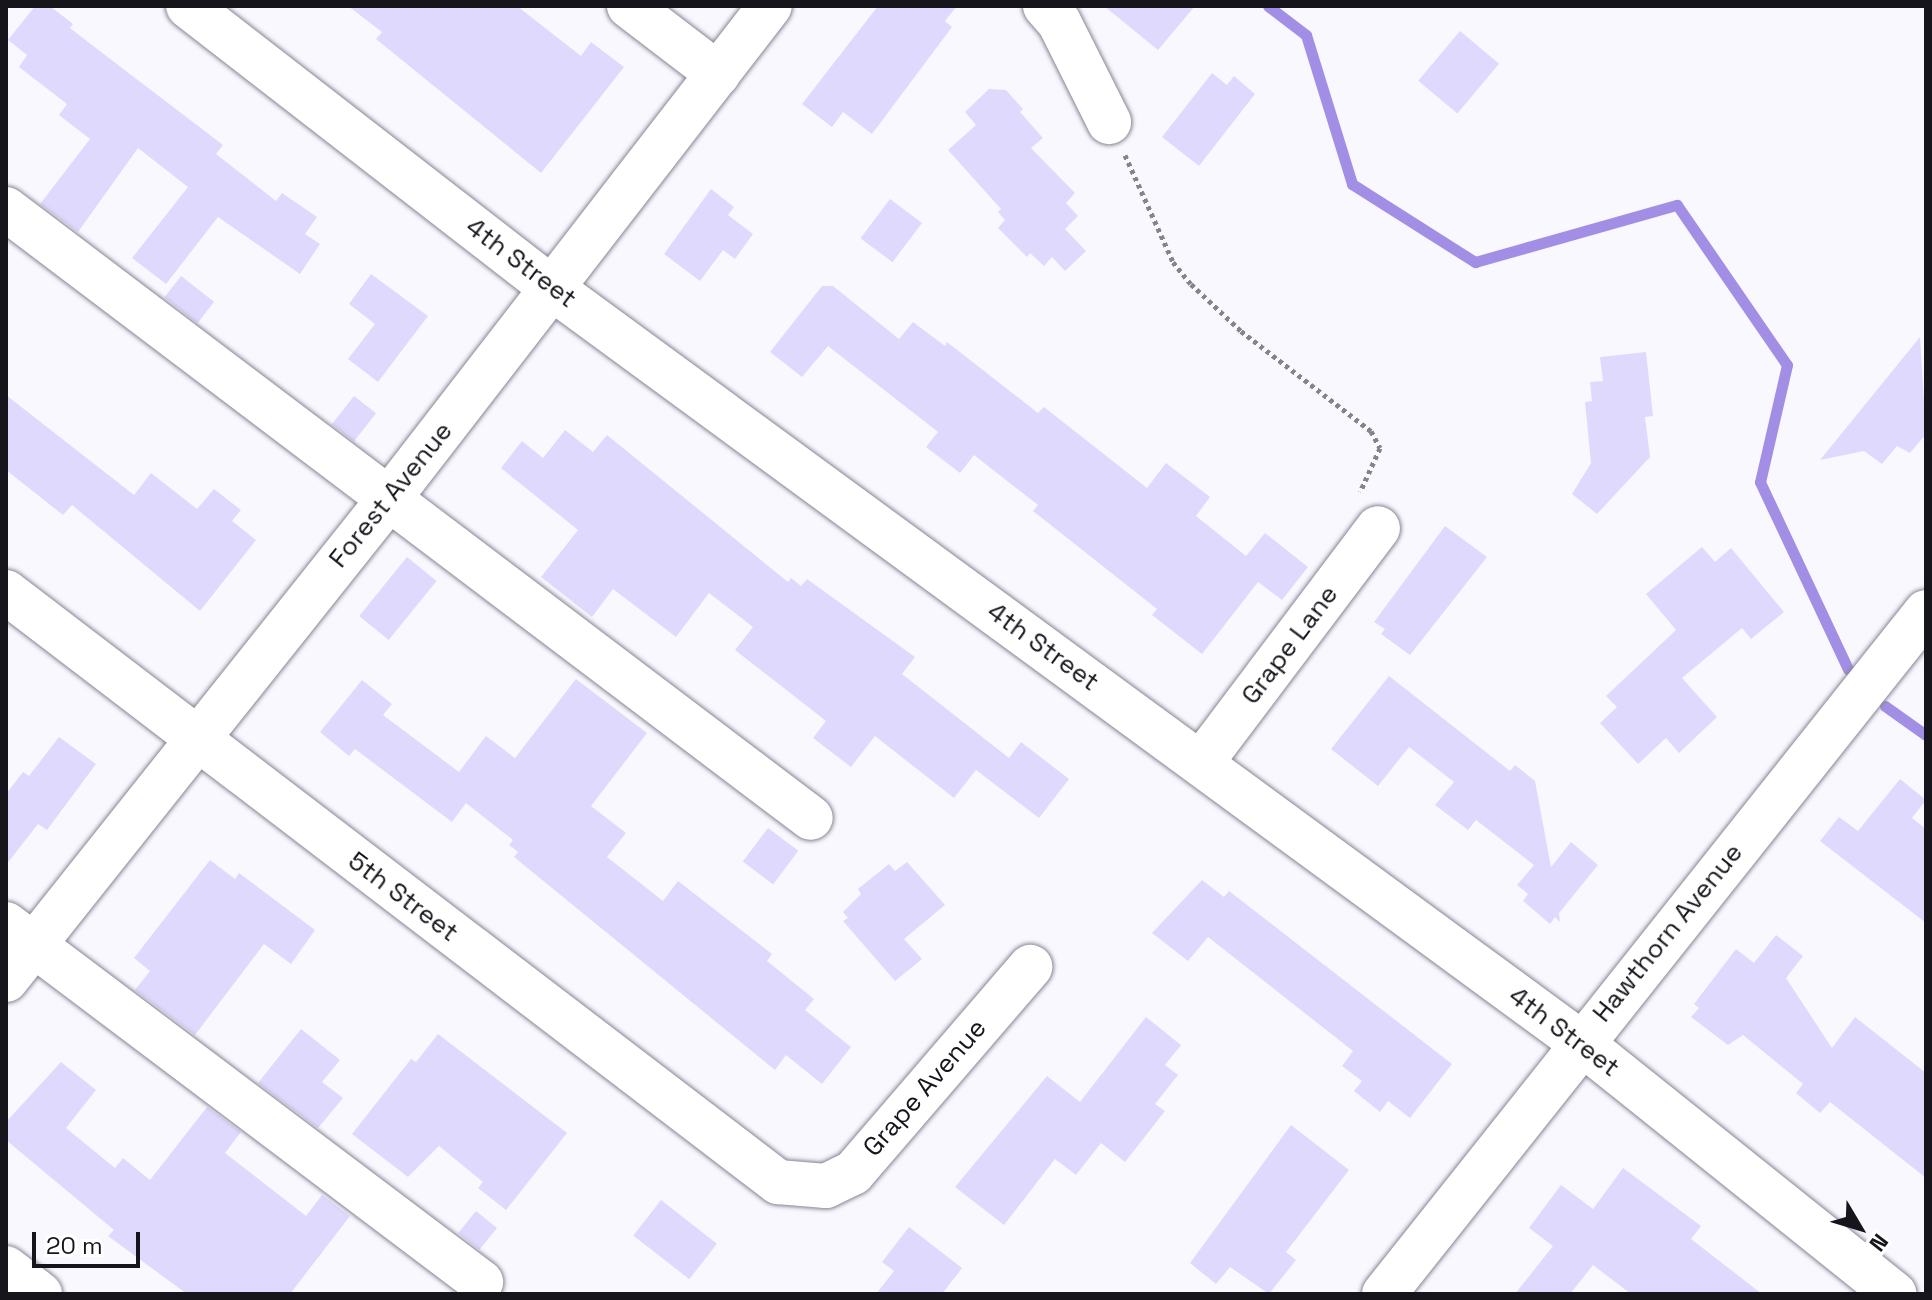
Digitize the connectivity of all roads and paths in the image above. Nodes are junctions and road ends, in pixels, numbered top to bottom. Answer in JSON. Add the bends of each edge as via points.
{"nodes":[{"id":1,"x":188,"y":6,"type":"edge"},
{"id":2,"x":629,"y":6,"type":"edge"},
{"id":3,"x":770,"y":6,"type":"edge"},
{"id":4,"x":1045,"y":6,"type":"edge"},
{"id":5,"x":718,"y":74,"type":"junction"},
{"id":6,"x":1109,"y":122,"type":"joint"},
{"id":7,"x":6,"y":209,"type":"edge"},
{"id":8,"x":553,"y":289,"type":"junction"},
{"id":9,"x":388,"y":500,"type":"junction"},
{"id":10,"x":1373,"y":535,"type":"joint"},
{"id":11,"x":6,"y":592,"type":"edge"},
{"id":12,"x":1926,"y":612,"type":"edge"},
{"id":13,"x":195,"y":738,"type":"junction"},
{"id":14,"x":1201,"y":763,"type":"junction"},
{"id":15,"x":811,"y":818,"type":"dead end"},
{"id":16,"x":20,"y":934,"type":"edge"},
{"id":17,"x":1030,"y":967,"type":"dead end"},
{"id":18,"x":6,"y":980,"type":"edge"},
{"id":19,"x":1580,"y":1042,"type":"junction"},
{"id":20,"x":807,"y":1188,"type":"joint"},
{"id":21,"x":6,"y":1268,"type":"edge"},
{"id":22,"x":481,"y":1282,"type":"dead end"},
{"id":23,"x":40,"y":1294,"type":"edge"},
{"id":24,"x":1384,"y":1294,"type":"edge"},
{"id":25,"x":1894,"y":1294,"type":"edge"}],
"edges":[{"from":1,"to":8,"type":"street","name":"4th Street"},
{"from":2,"to":5,"type":"street"},
{"from":3,"to":5,"type":"street","name":"Forest Avenue"},
{"from":4,"to":6,"type":"street","via":[[1059,22]]},
{"from":5,"to":8,"type":"street","name":"Forest Avenue"},
{"from":6,"to":10,"type":"path","via":[[1173,262],[1191,284],[1241,331],[1371,431],[1380,448],[1356,499],[1355,528]]},
{"from":7,"to":9,"type":"street"},
{"from":8,"to":9,"type":"street","name":"Forest Avenue"},
{"from":8,"to":14,"type":"street","name":"4th Street"},
{"from":9,"to":13,"type":"street","name":"Forest Avenue"},
{"from":9,"to":15,"type":"street"},
{"from":10,"to":14,"type":"street","name":"Grape Lane"},
{"from":11,"to":13,"type":"street","name":"5th Street"},
{"from":12,"to":19,"type":"street","name":"Hawthorn Avenue"},
{"from":13,"to":16,"type":"street","name":"Forest Avenue"},
{"from":13,"to":20,"type":"street","name":"5th Street","via":[[778,1182]]},
{"from":14,"to":19,"type":"street","name":"4th Street"},
{"from":16,"to":18,"type":"street","name":"Forest Avenue"},
{"from":16,"to":22,"type":"street"},
{"from":17,"to":20,"type":"street","name":"Grape Avenue","via":[[853,1173]]},
{"from":19,"to":24,"type":"street","name":"Hawthorn Avenue"},
{"from":19,"to":25,"type":"street","name":"4th Street"},
{"from":21,"to":23,"type":"street"}]}
